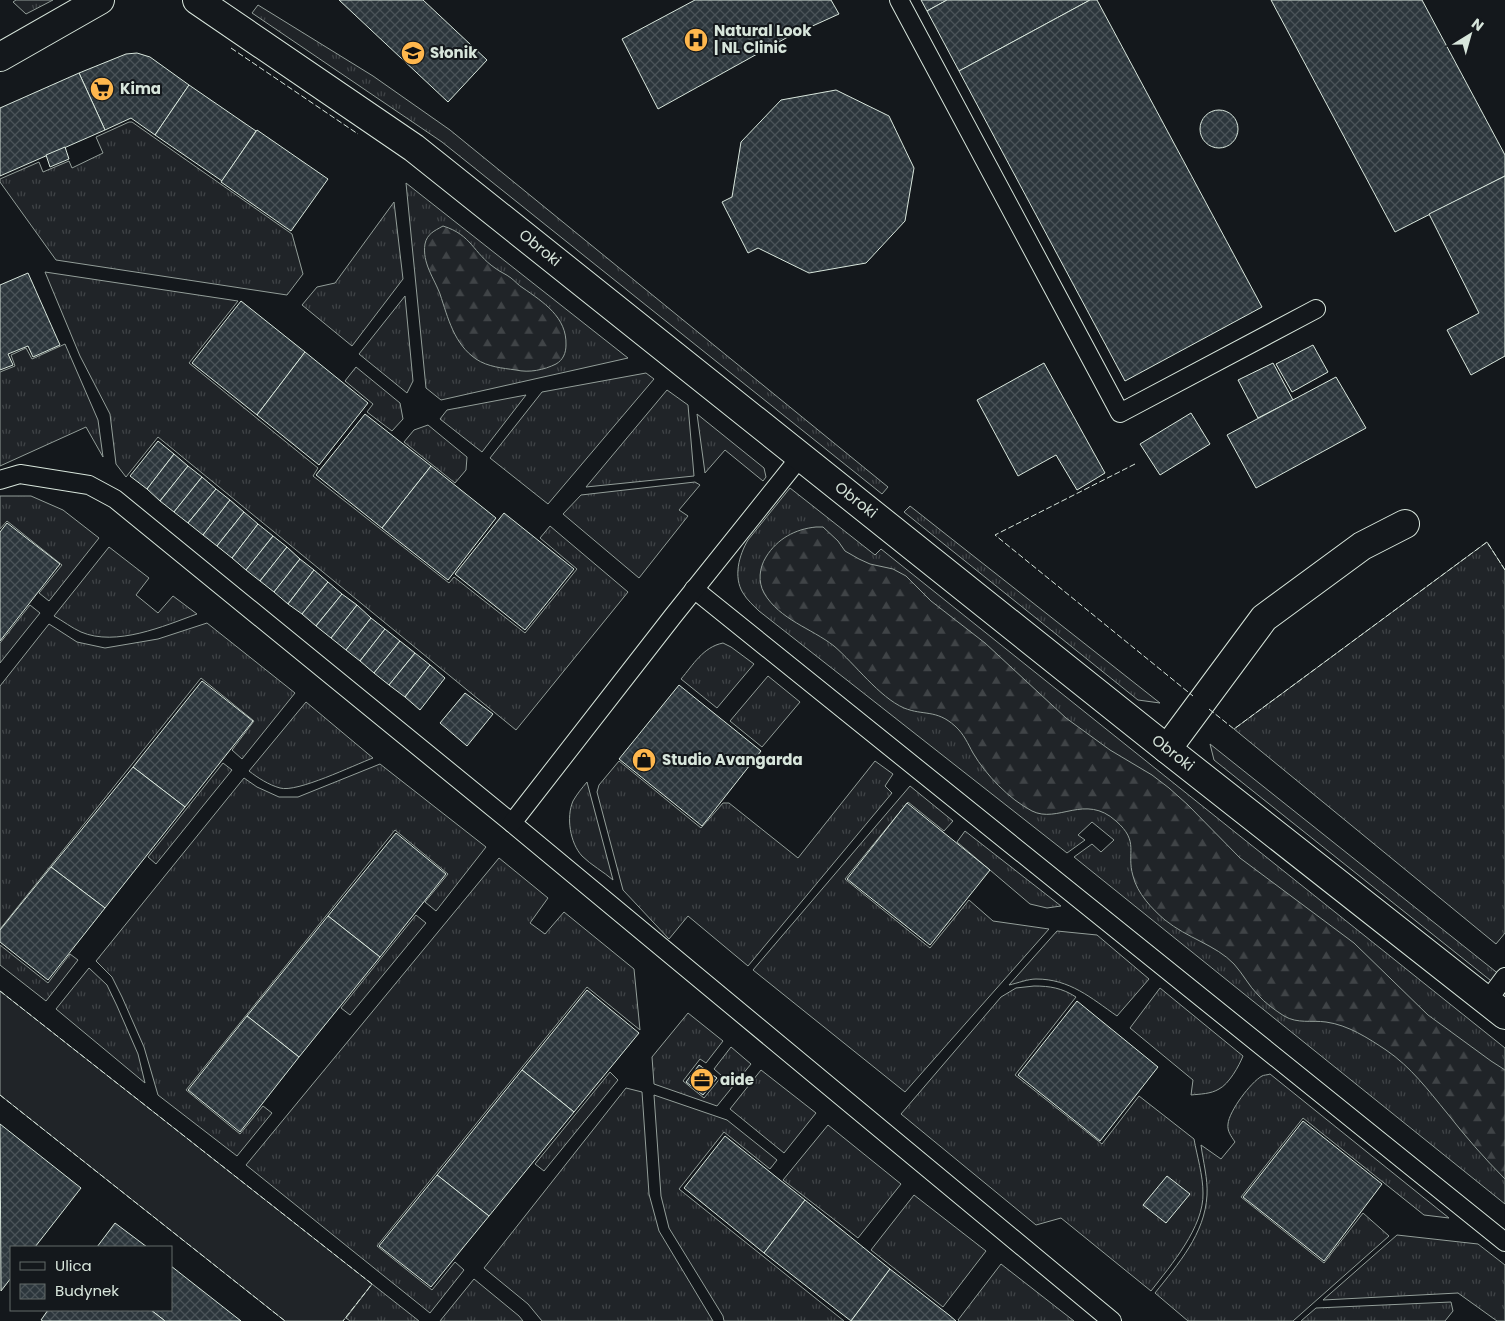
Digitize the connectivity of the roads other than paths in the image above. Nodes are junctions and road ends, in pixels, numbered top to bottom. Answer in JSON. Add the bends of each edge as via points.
{"nodes":[{"id":1,"x":100,"y":0,"type":"edge"},
{"id":2,"x":197,"y":0,"type":"edge"},
{"id":3,"x":899,"y":0,"type":"edge"},
{"id":4,"x":0,"y":58,"type":"edge"},
{"id":5,"x":1316,"y":309,"type":"dead end"},
{"id":6,"x":801,"y":456,"type":"junction"},
{"id":7,"x":0,"y":480,"type":"edge"},
{"id":8,"x":1405,"y":524,"type":"dead end"},
{"id":9,"x":694,"y":589,"type":"junction"},
{"id":10,"x":1167,"y":749,"type":"junction"},
{"id":11,"x":512,"y":823,"type":"junction"},
{"id":12,"x":1505,"y":977,"type":"edge"},
{"id":13,"x":1496,"y":1008,"type":"edge"},
{"id":14,"x":1505,"y":1242,"type":"edge"},
{"id":15,"x":1112,"y":1321,"type":"edge"}],
"edges":[{"from":1,"to":4,"type":"street"},
{"from":2,"to":6,"type":"street","name":"Obroki","via":[[414,148]]},
{"from":3,"to":5,"type":"lane","via":[[1120,413]]},
{"from":6,"to":9,"type":"lane"},
{"from":6,"to":10,"type":"street","name":"Obroki"},
{"from":7,"to":11,"type":"lane","via":[[20,474],[90,485],[115,499]]},
{"from":8,"to":10,"type":"street","via":[[1362,546],[1264,618]]},
{"from":9,"to":11,"type":"lane"},
{"from":9,"to":14,"type":"lane"},
{"from":10,"to":13,"type":"street","name":"Obroki"},
{"from":11,"to":15,"type":"lane"},
{"from":12,"to":13,"type":"lane"}]}
